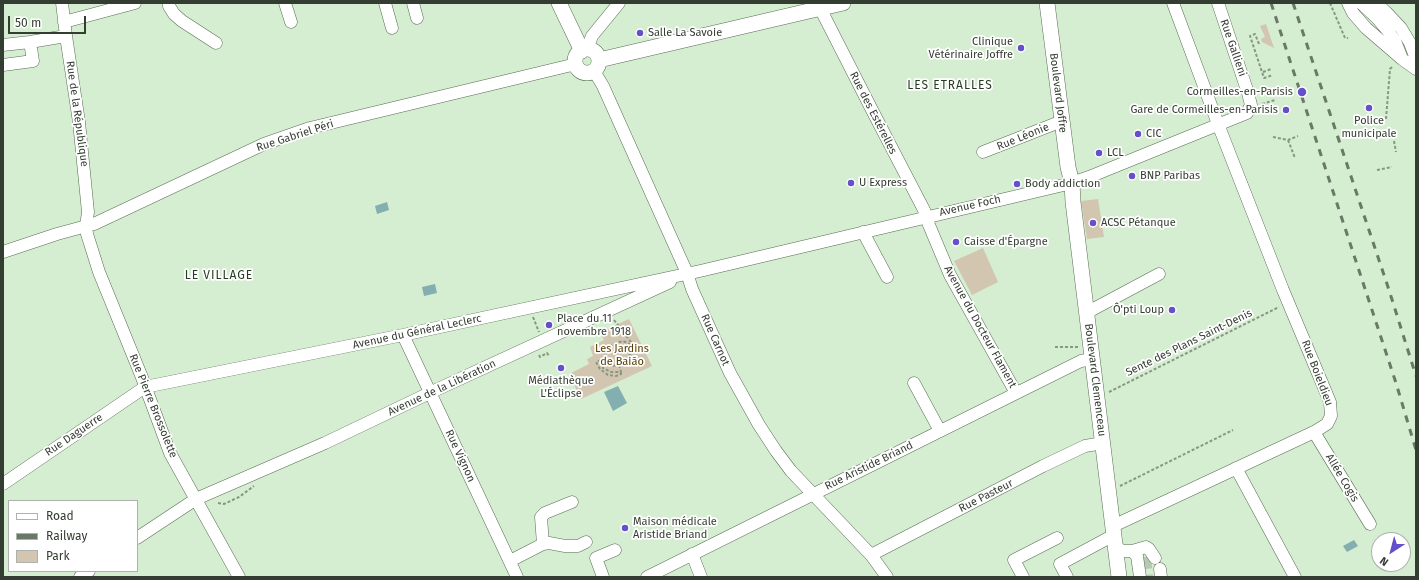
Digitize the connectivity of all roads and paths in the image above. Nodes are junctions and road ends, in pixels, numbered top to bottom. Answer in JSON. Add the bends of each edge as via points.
{"nodes":[{"id":1,"x":62,"y":3,"type":"edge"},
{"id":2,"x":135,"y":3,"type":"edge"},
{"id":3,"x":169,"y":3,"type":"edge"},
{"id":4,"x":286,"y":3,"type":"edge"},
{"id":5,"x":385,"y":3,"type":"edge"},
{"id":6,"x":413,"y":3,"type":"edge"},
{"id":7,"x":559,"y":3,"type":"edge"},
{"id":8,"x":619,"y":3,"type":"edge"},
{"id":9,"x":843,"y":3,"type":"edge"},
{"id":10,"x":1046,"y":3,"type":"edge"},
{"id":11,"x":1173,"y":3,"type":"edge"},
{"id":12,"x":1218,"y":3,"type":"edge"},
{"id":13,"x":1330,"y":3,"type":"edge"},
{"id":14,"x":1348,"y":3,"type":"edge"},
{"id":15,"x":1361,"y":3,"type":"edge"},
{"id":16,"x":1376,"y":3,"type":"edge"},
{"id":17,"x":820,"y":8,"type":"junction"},
{"id":18,"x":417,"y":18,"type":"dead end"},
{"id":19,"x":64,"y":22,"type":"junction"},
{"id":20,"x":291,"y":22,"type":"dead end"},
{"id":21,"x":392,"y":28,"type":"dead end"},
{"id":22,"x":66,"y":36,"type":"junction"},
{"id":23,"x":1348,"y":38,"type":"dead end"},
{"id":24,"x":30,"y":42,"type":"junction"},
{"id":25,"x":216,"y":43,"type":"dead end"},
{"id":26,"x":1259,"y":44,"type":"dead end"},
{"id":27,"x":3,"y":45,"type":"edge"},
{"id":28,"x":582,"y":55,"type":"junction"},
{"id":29,"x":1402,"y":59,"type":"junction"},
{"id":30,"x":1416,"y":59,"type":"edge"},
{"id":31,"x":3,"y":65,"type":"edge"},
{"id":32,"x":596,"y":65,"type":"junction"},
{"id":33,"x":1392,"y":67,"type":"dead end"},
{"id":34,"x":1271,"y":69,"type":"dead end"},
{"id":35,"x":1416,"y":69,"type":"edge"},
{"id":36,"x":1262,"y":72,"type":"junction"},
{"id":37,"x":1273,"y":75,"type":"dead end"},
{"id":38,"x":1248,"y":93,"type":"joint"},
{"id":39,"x":1275,"y":100,"type":"dead end"},
{"id":40,"x":1262,"y":104,"type":"dead end"},
{"id":41,"x":1386,"y":119,"type":"dead end"},
{"id":42,"x":1062,"y":121,"type":"junction"},
{"id":43,"x":1218,"y":124,"type":"junction"},
{"id":44,"x":1298,"y":136,"type":"dead end"},
{"id":45,"x":1273,"y":137,"type":"dead end"},
{"id":46,"x":1288,"y":140,"type":"junction"},
{"id":47,"x":1394,"y":141,"type":"dead end"},
{"id":48,"x":983,"y":152,"type":"dead end"},
{"id":49,"x":1396,"y":152,"type":"dead end"},
{"id":50,"x":1295,"y":158,"type":"dead end"},
{"id":51,"x":1392,"y":167,"type":"dead end"},
{"id":52,"x":1377,"y":170,"type":"dead end"},
{"id":53,"x":1072,"y":183,"type":"junction"},
{"id":54,"x":926,"y":217,"type":"junction"},
{"id":55,"x":86,"y":226,"type":"junction"},
{"id":56,"x":863,"y":232,"type":"junction"},
{"id":57,"x":3,"y":252,"type":"edge"},
{"id":58,"x":687,"y":273,"type":"junction"},
{"id":59,"x":1159,"y":274,"type":"dead end"},
{"id":60,"x":887,"y":277,"type":"dead end"},
{"id":61,"x":1289,"y":302,"type":"junction"},
{"id":62,"x":530,"y":309,"type":"junction"},
{"id":63,"x":609,"y":310,"type":"junction"},
{"id":64,"x":1086,"y":313,"type":"junction"},
{"id":65,"x":403,"y":335,"type":"junction"},
{"id":66,"x":541,"y":336,"type":"dead end"},
{"id":67,"x":632,"y":346,"type":"junction"},
{"id":68,"x":1055,"y":347,"type":"dead end"},
{"id":69,"x":1091,"y":353,"type":"junction"},
{"id":70,"x":602,"y":359,"type":"junction"},
{"id":71,"x":619,"y":365,"type":"junction"},
{"id":72,"x":621,"y":372,"type":"junction"},
{"id":73,"x":914,"y":383,"type":"dead end"},
{"id":74,"x":145,"y":387,"type":"junction"},
{"id":75,"x":430,"y":393,"type":"junction"},
{"id":76,"x":1016,"y":393,"type":"junction"},
{"id":77,"x":1097,"y":398,"type":"junction"},
{"id":78,"x":1233,"y":430,"type":"dead end"},
{"id":79,"x":940,"y":431,"type":"junction"},
{"id":80,"x":1314,"y":432,"type":"junction"},
{"id":81,"x":1103,"y":443,"type":"junction"},
{"id":82,"x":1236,"y":468,"type":"junction"},
{"id":83,"x":3,"y":484,"type":"edge"},
{"id":84,"x":257,"y":485,"type":"dead end"},
{"id":85,"x":1109,"y":492,"type":"junction"},
{"id":86,"x":813,"y":494,"type":"junction"},
{"id":87,"x":196,"y":499,"type":"junction"},
{"id":88,"x":572,"y":502,"type":"dead end"},
{"id":89,"x":214,"y":505,"type":"dead end"},
{"id":90,"x":1370,"y":524,"type":"dead end"},
{"id":91,"x":1114,"y":536,"type":"junction"},
{"id":92,"x":138,"y":537,"type":"edge"},
{"id":93,"x":1057,"y":538,"type":"dead end"},
{"id":94,"x":586,"y":542,"type":"dead end"},
{"id":95,"x":543,"y":544,"type":"junction"},
{"id":96,"x":615,"y":550,"type":"dead end"},
{"id":97,"x":1132,"y":551,"type":"junction"},
{"id":98,"x":692,"y":554,"type":"junction"},
{"id":99,"x":871,"y":555,"type":"junction"},
{"id":100,"x":510,"y":561,"type":"junction"},
{"id":101,"x":1155,"y":565,"type":"tunnel mouth"},
{"id":102,"x":240,"y":577,"type":"edge"},
{"id":103,"x":517,"y":577,"type":"edge"},
{"id":104,"x":603,"y":577,"type":"edge"},
{"id":105,"x":647,"y":577,"type":"edge"},
{"id":106,"x":701,"y":577,"type":"edge"},
{"id":107,"x":887,"y":577,"type":"edge"},
{"id":108,"x":1023,"y":577,"type":"edge"},
{"id":109,"x":1067,"y":577,"type":"edge"},
{"id":110,"x":1119,"y":577,"type":"edge"},
{"id":111,"x":1140,"y":577,"type":"edge"},
{"id":112,"x":1295,"y":577,"type":"edge"}],
"edges":[{"from":1,"to":19,"type":"street","name":"Rue de la République"},
{"from":2,"to":19,"type":"street"},
{"from":3,"to":25,"type":"street","via":[[174,14],[182,21]]},
{"from":4,"to":20,"type":"street"},
{"from":5,"to":21,"type":"street"},
{"from":6,"to":18,"type":"street"},
{"from":7,"to":28,"type":"main road"},
{"from":8,"to":28,"type":"street","via":[[592,36]]},
{"from":9,"to":17,"type":"main road"},
{"from":10,"to":42,"type":"main road","name":"Boulevard Joffre"},
{"from":11,"to":43,"type":"street","name":"Rue Boieldieu"},
{"from":12,"to":38,"type":"street","name":"Rue Gallieni"},
{"from":13,"to":23,"type":"path","via":[[1340,30],[1345,38]]},
{"from":14,"to":29,"type":"street","via":[[1366,28]]},
{"from":15,"to":29,"type":"street","via":[[1389,32]]},
{"from":16,"to":30,"type":"street","via":[[1401,28]]},
{"from":17,"to":32,"type":"main road"},
{"from":17,"to":54,"type":"street","name":"Rue des Estérelles"},
{"from":19,"to":22,"type":"street","name":"Rue de la République"},
{"from":22,"to":24,"type":"street"},
{"from":22,"to":55,"type":"street","name":"Rue de la République","via":[[79,122],[88,212]]},
{"from":24,"to":27,"type":"street"},
{"from":24,"to":31,"type":"street","via":[[33,61]]},
{"from":26,"to":36,"type":"path","via":[[1255,34],[1250,36]]},
{"from":28,"to":32,"type":"main road","via":[[596,53]]},
{"from":28,"to":32,"type":"main road","via":[[579,69],[583,72],[589,72]]},
{"from":28,"to":55,"type":"street","name":"Rue Gabriel Péri","via":[[560,67],[310,128],[264,144]]},
{"from":29,"to":35,"type":"street"},
{"from":32,"to":58,"type":"street","name":"Rue Carnot","via":[[603,86]]},
{"from":33,"to":41,"type":"path"},
{"from":34,"to":36,"type":"path"},
{"from":36,"to":37,"type":"path","via":[[1264,78]]},
{"from":38,"to":43,"type":"street","name":"Avenue Foch","via":[[1251,105],[1247,113]]},
{"from":39,"to":40,"type":"path"},
{"from":42,"to":48,"type":"street","name":"Rue Léonie"},
{"from":42,"to":53,"type":"main road","name":"Boulevard Joffre"},
{"from":43,"to":53,"type":"street","name":"Avenue Foch"},
{"from":43,"to":61,"type":"street","name":"Rue Boieldieu"},
{"from":44,"to":46,"type":"path"},
{"from":45,"to":46,"type":"path"},
{"from":46,"to":50,"type":"path"},
{"from":47,"to":49,"type":"path"},
{"from":51,"to":52,"type":"path"},
{"from":53,"to":54,"type":"street","name":"Avenue Foch"},
{"from":53,"to":64,"type":"main road","name":"Boulevard Clemenceau"},
{"from":54,"to":56,"type":"street","name":"Avenue Foch"},
{"from":54,"to":76,"type":"street","name":"Avenue du Docteur Flament","via":[[950,275]]},
{"from":55,"to":57,"type":"street","name":"Rue Gabriel Péri"},
{"from":55,"to":74,"type":"street","name":"Rue Pierre Brossolette","via":[[99,272]]},
{"from":56,"to":58,"type":"street","name":"Avenue Foch"},
{"from":56,"to":60,"type":"street"},
{"from":58,"to":62,"type":"street","name":"Avenue du Général Leclerc"},
{"from":58,"to":63,"type":"street","name":"Avenue de la Libération"},
{"from":58,"to":86,"type":"street","name":"Rue Carnot","via":[[730,373],[759,425],[780,456]]},
{"from":59,"to":64,"type":"street"},
{"from":61,"to":77,"type":"path","name":"Sente des Plans Saint-Denis"},
{"from":61,"to":80,"type":"street","name":"Rue Boieldieu","via":[[1332,409],[1327,424]]},
{"from":62,"to":65,"type":"street","name":"Avenue du Général Leclerc"},
{"from":62,"to":66,"type":"path"},
{"from":63,"to":67,"type":"path"},
{"from":63,"to":75,"type":"street","name":"Avenue de la Libération"},
{"from":64,"to":69,"type":"main road","name":"Boulevard Clemenceau"},
{"from":65,"to":74,"type":"street","name":"Avenue du Général Leclerc"},
{"from":65,"to":75,"type":"street","name":"Rue Vignon"},
{"from":67,"to":70,"type":"path","via":[[623,341],[616,342],[604,352]]},
{"from":67,"to":71,"type":"path","via":[[632,352]]},
{"from":68,"to":69,"type":"path"},
{"from":69,"to":76,"type":"street","name":"Rue Aristide Briand","via":[[1081,361]]},
{"from":69,"to":77,"type":"main road","name":"Boulevard Clemenceau"},
{"from":70,"to":71,"type":"path","via":[[609,365]]},
{"from":70,"to":72,"type":"path","via":[[605,370]]},
{"from":70,"to":72,"type":"path","via":[[596,362],[606,374],[614,376]]},
{"from":71,"to":72,"type":"path"},
{"from":73,"to":79,"type":"street"},
{"from":74,"to":83,"type":"street","name":"Rue Daguerre"},
{"from":74,"to":87,"type":"street","name":"Rue Pierre Brossolette","via":[[170,453]]},
{"from":75,"to":87,"type":"street","name":"Avenue de la Libération","via":[[326,443]]},
{"from":75,"to":100,"type":"street","name":"Rue Vignon"},
{"from":76,"to":79,"type":"street","name":"Rue Aristide Briand"},
{"from":77,"to":81,"type":"main road","name":"Boulevard Clemenceau"},
{"from":78,"to":85,"type":"path"},
{"from":79,"to":86,"type":"street","name":"Rue Aristide Briand"},
{"from":80,"to":82,"type":"street","name":"Rue Boieldieu"},
{"from":80,"to":90,"type":"street","name":"Allée Cogis"},
{"from":81,"to":85,"type":"main road","name":"Boulevard Clemenceau"},
{"from":81,"to":99,"type":"street","name":"Rue Pasteur","via":[[1085,446],[1043,466]]},
{"from":82,"to":91,"type":"street","name":"Rue Boieldieu"},
{"from":82,"to":112,"type":"street"},
{"from":84,"to":89,"type":"path","via":[[224,504],[220,502]]},
{"from":85,"to":91,"type":"main road","name":"Boulevard Clemenceau"},
{"from":86,"to":98,"type":"street","name":"Rue Aristide Briand"},
{"from":86,"to":99,"type":"street","name":"Rue Carnot"},
{"from":87,"to":92,"type":"street","name":"Avenue de la Libération"},
{"from":87,"to":102,"type":"street","name":"Rue Pierre Brossolette"},
{"from":88,"to":95,"type":"street","via":[[541,517]]},
{"from":91,"to":97,"type":"street","via":[[1122,551]]},
{"from":91,"to":109,"type":"street","name":"Rue Boieldieu","via":[[1060,564]]},
{"from":91,"to":110,"type":"main road","name":"Boulevard Clemenceau"},
{"from":93,"to":108,"type":"street","via":[[1014,560]]},
{"from":94,"to":95,"type":"street","via":[[578,546]]},
{"from":95,"to":100,"type":"street"},
{"from":96,"to":104,"type":"street","via":[[596,558]]},
{"from":97,"to":101,"type":"street","via":[[1146,547]]},
{"from":97,"to":111,"type":"street","via":[[1137,556]]},
{"from":98,"to":105,"type":"street","name":"Rue Aristide Briand"},
{"from":98,"to":106,"type":"street"},
{"from":99,"to":107,"type":"street","name":"Rue Carnot"},
{"from":100,"to":103,"type":"street","name":"Rue Vignon"}]}
